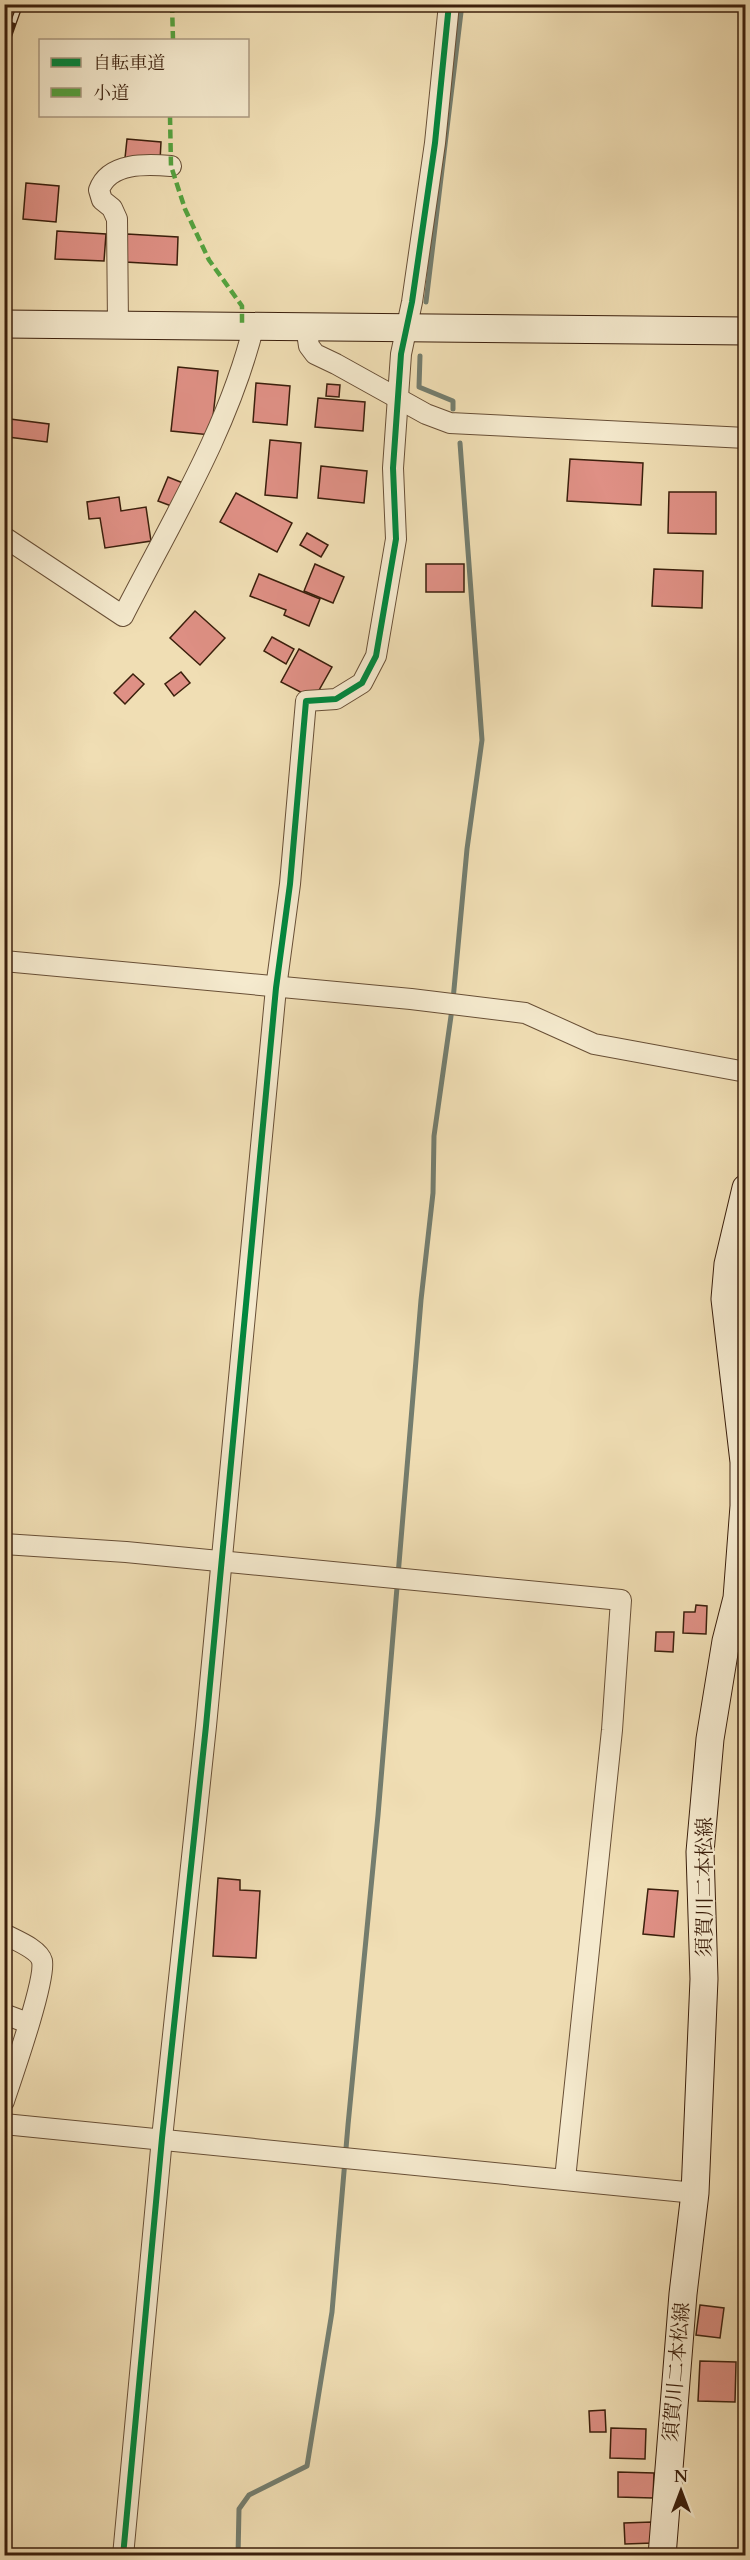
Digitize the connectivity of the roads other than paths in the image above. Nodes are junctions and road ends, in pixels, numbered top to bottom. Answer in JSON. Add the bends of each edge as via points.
{"nodes":[{"id":1,"x":449,"y":4,"type":"edge"},
{"id":2,"x":171,"y":166,"type":"dead end"},
{"id":3,"x":5,"y":325,"type":"edge"},
{"id":4,"x":118,"y":325,"type":"junction"},
{"id":5,"x":254,"y":326,"type":"junction"},
{"id":6,"x":306,"y":326,"type":"junction"},
{"id":7,"x":407,"y":327,"type":"junction"},
{"id":8,"x":746,"y":331,"type":"edge"},
{"id":9,"x":397,"y":399,"type":"junction"},
{"id":10,"x":746,"y":438,"type":"edge"},
{"id":11,"x":4,"y":537,"type":"edge"},
{"id":12,"x":4,"y":961,"type":"edge"},
{"id":13,"x":276,"y":988,"type":"junction"},
{"id":14,"x":746,"y":1072,"type":"edge"},
{"id":15,"x":746,"y":1188,"type":"edge"},
{"id":16,"x":4,"y":1544,"type":"edge"},
{"id":17,"x":220,"y":1562,"type":"junction"},
{"id":18,"x":4,"y":1934,"type":"edge"},
{"id":19,"x":4,"y":2014,"type":"edge"},
{"id":20,"x":28,"y":2023,"type":"junction"},
{"id":21,"x":4,"y":2101,"type":"edge"},
{"id":22,"x":4,"y":2124,"type":"edge"},
{"id":23,"x":162,"y":2138,"type":"junction"},
{"id":24,"x":565,"y":2179,"type":"junction"},
{"id":25,"x":695,"y":2193,"type":"junction"},
{"id":26,"x":123,"y":2556,"type":"edge"},
{"id":27,"x":662,"y":2556,"type":"edge"}],
"edges":[{"from":1,"to":7,"type":"street","via":[[435,143]]},
{"from":2,"to":4,"type":"street","via":[[130,166],[107,177],[99,190],[117,219]]},
{"from":3,"to":4,"type":"main road"},
{"from":4,"to":5,"type":"main road"},
{"from":5,"to":6,"type":"main road"},
{"from":5,"to":11,"type":"street","via":[[222,422],[123,616]]},
{"from":6,"to":7,"type":"main road"},
{"from":6,"to":9,"type":"street","via":[[309,346],[315,354]]},
{"from":7,"to":8,"type":"main road"},
{"from":7,"to":9,"type":"street"},
{"from":9,"to":10,"type":"street","via":[[450,423]]},
{"from":9,"to":13,"type":"street","via":[[393,468],[396,539],[376,656],[362,683],[336,699],[306,701],[290,884]]},
{"from":12,"to":13,"type":"street"},
{"from":13,"to":14,"type":"street","via":[[525,1013],[594,1044]]},
{"from":13,"to":17,"type":"street"},
{"from":15,"to":25,"type":"main road","name":"須賀川二本松線","via":[[724,1299],[744,1462],[744,1506],[737,1598],[710,1739],[700,1852],[704,1979]]},
{"from":16,"to":17,"type":"street"},
{"from":17,"to":23,"type":"street"},
{"from":17,"to":24,"type":"street","via":[[621,1600],[612,1730]]},
{"from":18,"to":20,"type":"street","via":[[38,1953],[42,1960]]},
{"from":19,"to":20,"type":"street"},
{"from":20,"to":21,"type":"street"},
{"from":22,"to":23,"type":"street"},
{"from":23,"to":24,"type":"street"},
{"from":23,"to":26,"type":"street"},
{"from":24,"to":25,"type":"street"},
{"from":25,"to":27,"type":"main road","name":"須賀川二本松線"}]}
